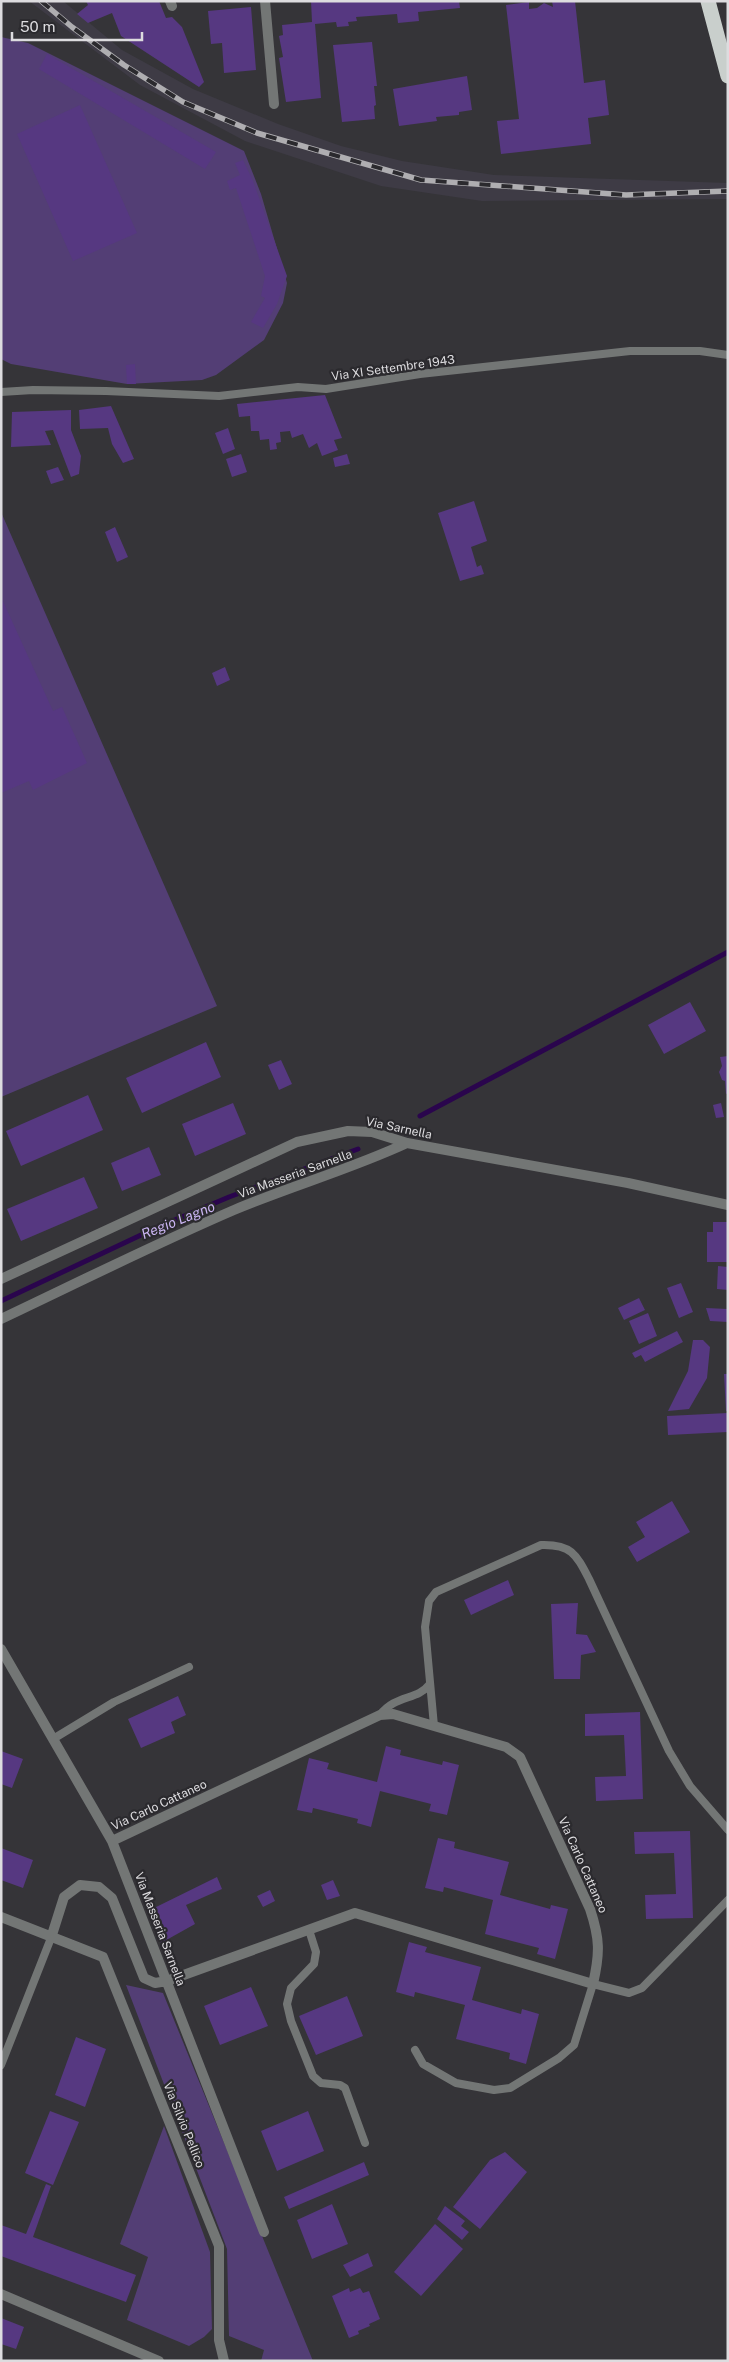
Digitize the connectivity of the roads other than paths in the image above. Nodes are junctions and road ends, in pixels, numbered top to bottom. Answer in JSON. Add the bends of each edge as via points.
{"nodes":[{"id":1,"x":265,"y":1,"type":"edge"},
{"id":2,"x":708,"y":1,"type":"edge"},
{"id":3,"x":728,"y":76,"type":"edge"},
{"id":4,"x":274,"y":104,"type":"dead end"},
{"id":5,"x":728,"y":355,"type":"edge"},
{"id":6,"x":1,"y":392,"type":"edge"},
{"id":7,"x":407,"y":1143,"type":"junction"},
{"id":8,"x":728,"y":1205,"type":"edge"},
{"id":9,"x":1,"y":1279,"type":"edge"},
{"id":10,"x":1,"y":1320,"type":"edge"},
{"id":11,"x":1,"y":1650,"type":"edge"},
{"id":12,"x":189,"y":1668,"type":"dead end"},
{"id":13,"x":430,"y":1684,"type":"junction"},
{"id":14,"x":380,"y":1714,"type":"junction"},
{"id":15,"x":434,"y":1726,"type":"junction"},
{"id":16,"x":53,"y":1739,"type":"junction"},
{"id":17,"x":728,"y":1830,"type":"edge"},
{"id":18,"x":112,"y":1841,"type":"junction"},
{"id":19,"x":728,"y":1900,"type":"edge"},
{"id":20,"x":1,"y":1917,"type":"edge"},
{"id":21,"x":308,"y":1930,"type":"junction"},
{"id":22,"x":51,"y":1938,"type":"junction"},
{"id":23,"x":167,"y":1981,"type":"junction"},
{"id":24,"x":593,"y":1984,"type":"junction"},
{"id":25,"x":416,"y":2050,"type":"dead end"},
{"id":26,"x":1,"y":2065,"type":"edge"},
{"id":27,"x":365,"y":2143,"type":"dead end"},
{"id":28,"x":264,"y":2232,"type":"dead end"},
{"id":29,"x":1,"y":2294,"type":"edge"},
{"id":30,"x":159,"y":2361,"type":"edge"},
{"id":31,"x":224,"y":2361,"type":"edge"}],
"edges":[{"from":1,"to":4,"type":"street"},
{"from":2,"to":3,"type":"highway"},
{"from":5,"to":6,"type":"lane","name":"Via XI Settembre 1943","via":[[700,351],[630,351],[420,374],[326,389],[298,387],[219,396],[106,391]]},
{"from":7,"to":8,"type":"street","name":"Via Sarnella","via":[[628,1183]]},
{"from":7,"to":9,"type":"street","name":"Via Sarnella","via":[[372,1132],[348,1131],[297,1142]]},
{"from":7,"to":10,"type":"street","name":"Via Masseria Sarnella","via":[[156,1244]]},
{"from":11,"to":16,"type":"street","name":"Via Masseria Sarnella"},
{"from":12,"to":16,"type":"lane","via":[[114,1702]]},
{"from":13,"to":14,"type":"lane","via":[[425,1691],[388,1705]]},
{"from":13,"to":15,"type":"lane"},
{"from":13,"to":17,"type":"lane","via":[[425,1627],[429,1601],[436,1592],[541,1545],[567,1548],[577,1556],[589,1579],[669,1751],[690,1786]]},
{"from":14,"to":15,"type":"street","name":"Via Carlo Cattaneo","via":[[393,1714]]},
{"from":14,"to":18,"type":"street","name":"Via Carlo Cattaneo"},
{"from":15,"to":24,"type":"street","name":"Via Carlo Cattaneo","via":[[506,1748],[520,1757],[597,1929],[599,1956]]},
{"from":16,"to":18,"type":"street","name":"Via Masseria Sarnella"},
{"from":18,"to":23,"type":"street","name":"Via Masseria Sarnella"},
{"from":19,"to":24,"type":"lane","via":[[642,1988],[629,1993]]},
{"from":20,"to":22,"type":"street","name":"Via Silvio Pellico"},
{"from":21,"to":23,"type":"street"},
{"from":21,"to":24,"type":"street","via":[[355,1914]]},
{"from":21,"to":27,"type":"lane","via":[[316,1952],[314,1964],[291,1988],[287,2004],[291,2021],[313,2076],[321,2083],[340,2084],[345,2088]]},
{"from":22,"to":23,"type":"street","via":[[64,1897],[80,1885],[99,1887],[112,1898],[144,1978],[155,1983]]},
{"from":22,"to":26,"type":"lane"},
{"from":22,"to":31,"type":"street","name":"Via Silvio Pellico","via":[[103,1957],[219,2246],[219,2340]]},
{"from":23,"to":28,"type":"street","name":"Via Masseria Sarnella"},
{"from":24,"to":25,"type":"lane","via":[[574,2045],[510,2088],[494,2090],[456,2083],[423,2064]]},
{"from":29,"to":30,"type":"street"}]}
